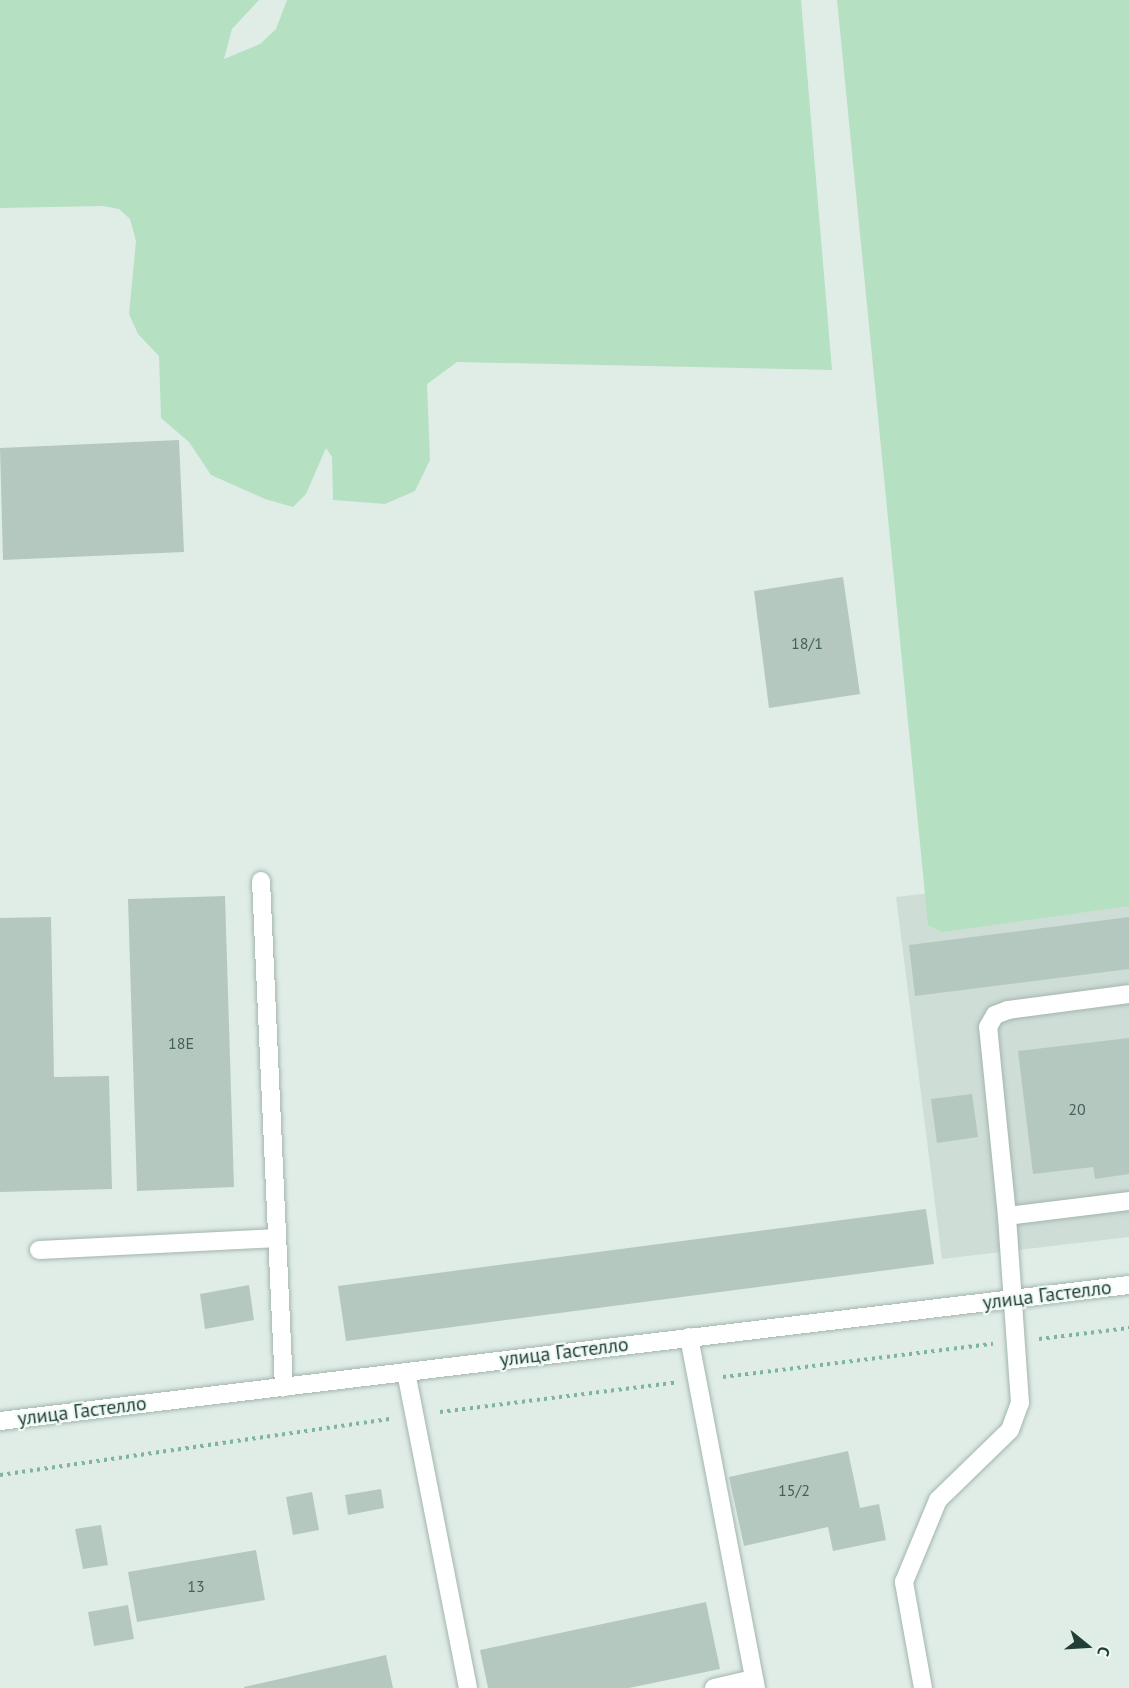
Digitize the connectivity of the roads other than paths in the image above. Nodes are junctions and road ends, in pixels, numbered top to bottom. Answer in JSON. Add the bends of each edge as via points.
{"nodes":[{"id":1,"x":261,"y":881,"type":"dead end"},
{"id":2,"x":1129,"y":994,"type":"edge"},
{"id":3,"x":1129,"y":1201,"type":"edge"},
{"id":4,"x":1007,"y":1216,"type":"junction"},
{"id":5,"x":274,"y":1238,"type":"junction"},
{"id":6,"x":39,"y":1250,"type":"dead end"},
{"id":7,"x":1129,"y":1285,"type":"edge"},
{"id":8,"x":1017,"y":1298,"type":"junction"},
{"id":9,"x":689,"y":1337,"type":"junction"},
{"id":10,"x":406,"y":1372,"type":"junction"},
{"id":11,"x":284,"y":1387,"type":"junction"},
{"id":12,"x":0,"y":1421,"type":"edge"},
{"id":13,"x":755,"y":1683,"type":"edge"},
{"id":14,"x":468,"y":1688,"type":"edge"},
{"id":15,"x":714,"y":1688,"type":"edge"},
{"id":16,"x":923,"y":1688,"type":"edge"}],
"edges":[{"from":1,"to":5,"type":"street"},
{"from":2,"to":4,"type":"street","via":[[1008,1010],[995,1015],[988,1027]]},
{"from":3,"to":4,"type":"street"},
{"from":4,"to":8,"type":"street"},
{"from":5,"to":6,"type":"street"},
{"from":5,"to":11,"type":"street"},
{"from":7,"to":8,"type":"street","name":"улица Гастелло"},
{"from":8,"to":9,"type":"street","name":"улица Гастелло"},
{"from":8,"to":16,"type":"street","via":[[1020,1403],[1010,1430],[938,1500],[904,1582]]},
{"from":9,"to":10,"type":"street","name":"улица Гастелло"},
{"from":9,"to":13,"type":"street"},
{"from":10,"to":11,"type":"street","name":"улица Гастелло"},
{"from":10,"to":14,"type":"street"},
{"from":11,"to":12,"type":"street","name":"улица Гастелло"},
{"from":13,"to":15,"type":"street"}]}
